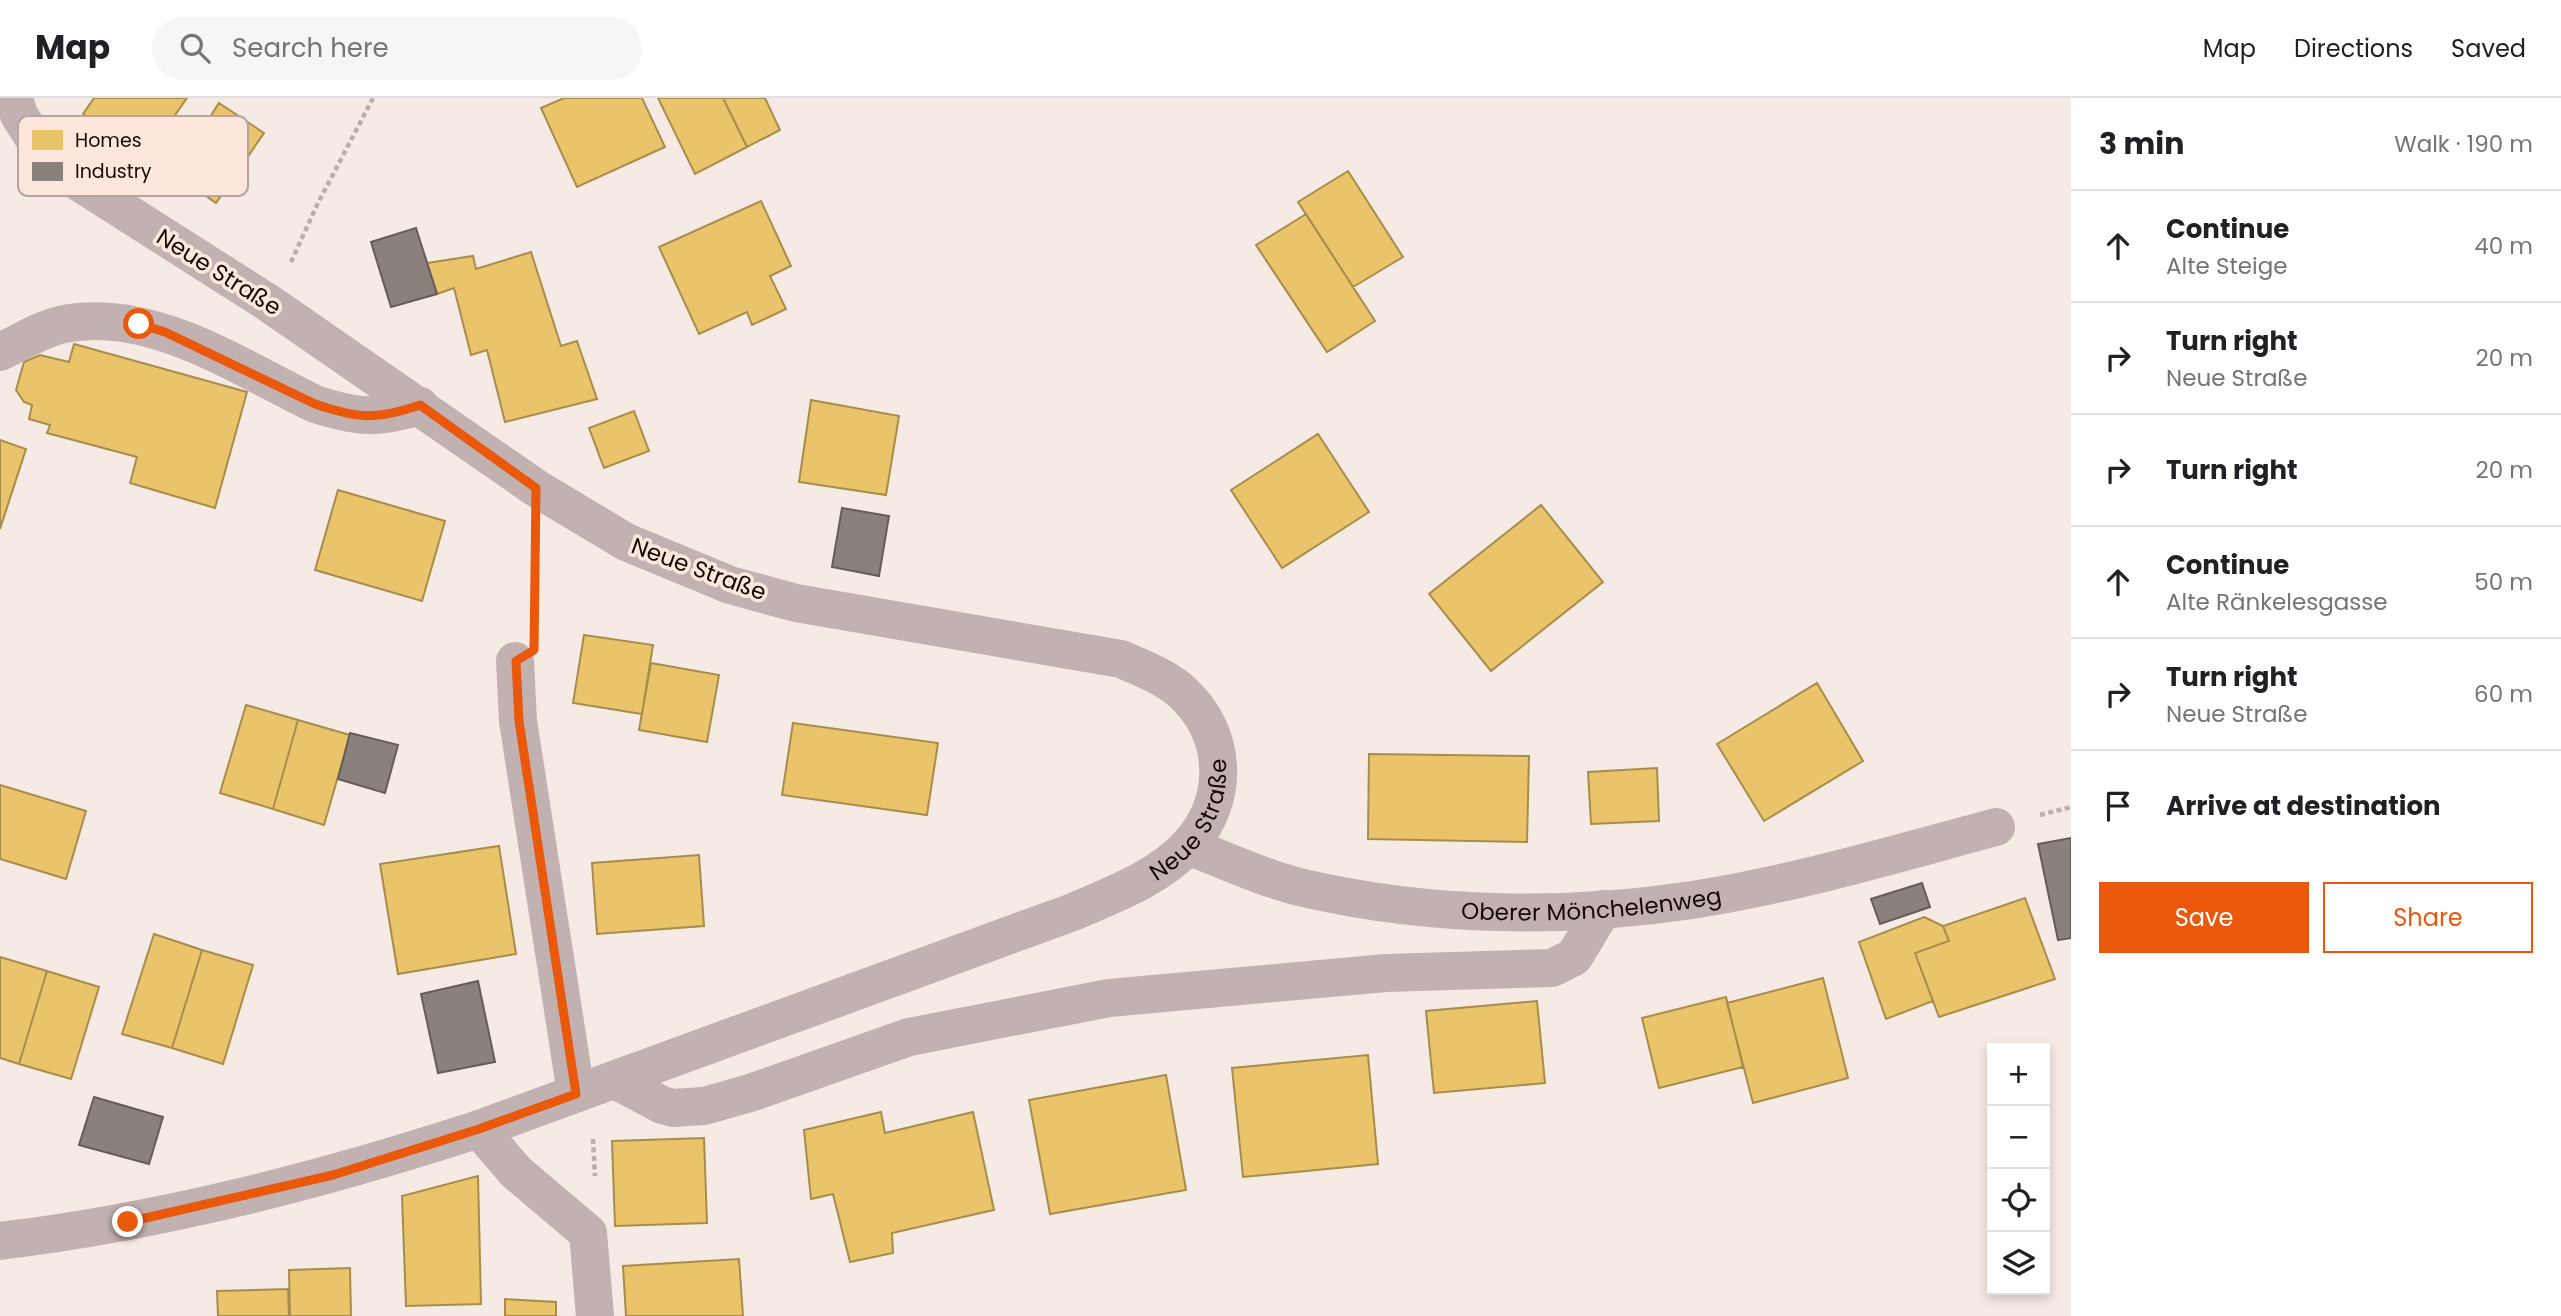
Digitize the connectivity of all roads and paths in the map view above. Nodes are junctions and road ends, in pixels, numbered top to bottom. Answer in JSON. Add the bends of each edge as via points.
{"nodes":[{"id":1,"x":14,"y":98,"type":"edge"},
{"id":2,"x":373,"y":98,"type":"edge"},
{"id":3,"x":20,"y":116,"type":"edge"},
{"id":4,"x":101,"y":196,"type":"edge"},
{"id":5,"x":267,"y":302,"type":"junction"},
{"id":6,"x":0,"y":352,"type":"edge"},
{"id":7,"x":420,"y":405,"type":"junction"},
{"id":8,"x":536,"y":488,"type":"junction"},
{"id":9,"x":516,"y":661,"type":"joint"},
{"id":10,"x":1996,"y":827,"type":"dead end"},
{"id":11,"x":1188,"y":846,"type":"junction"},
{"id":12,"x":1603,"y":909,"type":"junction"},
{"id":13,"x":615,"y":1080,"type":"junction"},
{"id":14,"x":576,"y":1094,"type":"junction"},
{"id":15,"x":479,"y":1129,"type":"junction"},
{"id":16,"x":593,"y":1133,"type":"dead end"},
{"id":17,"x":596,"y":1185,"type":"dead end"},
{"id":18,"x":0,"y":1241,"type":"edge"},
{"id":19,"x":595,"y":1316,"type":"edge"}],
"edges":[{"from":1,"to":3,"type":"street","name":"Neue Straße"},
{"from":2,"to":5,"type":"path"},
{"from":4,"to":5,"type":"street","name":"Neue Straße"},
{"from":5,"to":7,"type":"street","name":"Neue Straße"},
{"from":6,"to":7,"type":"street","via":[[63,325],[114,320],[165,332],[339,412],[377,417]]},
{"from":7,"to":8,"type":"street","name":"Neue Straße"},
{"from":8,"to":9,"type":"path","via":[[534,650]]},
{"from":8,"to":11,"type":"street","name":"Neue Straße","via":[[626,542],[730,584],[854,615],[1121,659],[1162,678],[1181,691],[1205,720],[1219,760],[1218,792]]},
{"from":9,"to":14,"type":"street","via":[[519,721]]},
{"from":10,"to":12,"type":"street","name":"Oberer Mönchelenweg","via":[[1752,889]]},
{"from":11,"to":12,"type":"street","name":"Oberer Mönchelenweg","via":[[1285,883],[1368,900],[1470,910]]},
{"from":11,"to":13,"type":"street","name":"Neue Straße","via":[[1146,877],[1073,912]]},
{"from":12,"to":13,"type":"street","via":[[1574,957],[1552,968],[1386,973],[1109,998],[909,1037],[704,1106],[662,1105]]},
{"from":13,"to":14,"type":"street","name":"Neue Straße"},
{"from":14,"to":15,"type":"street","name":"Neue Straße"},
{"from":15,"to":18,"type":"street","name":"Neue Straße","via":[[263,1193],[128,1222]]},
{"from":15,"to":19,"type":"street","via":[[516,1172],[588,1233]]},
{"from":16,"to":17,"type":"path"}]}
